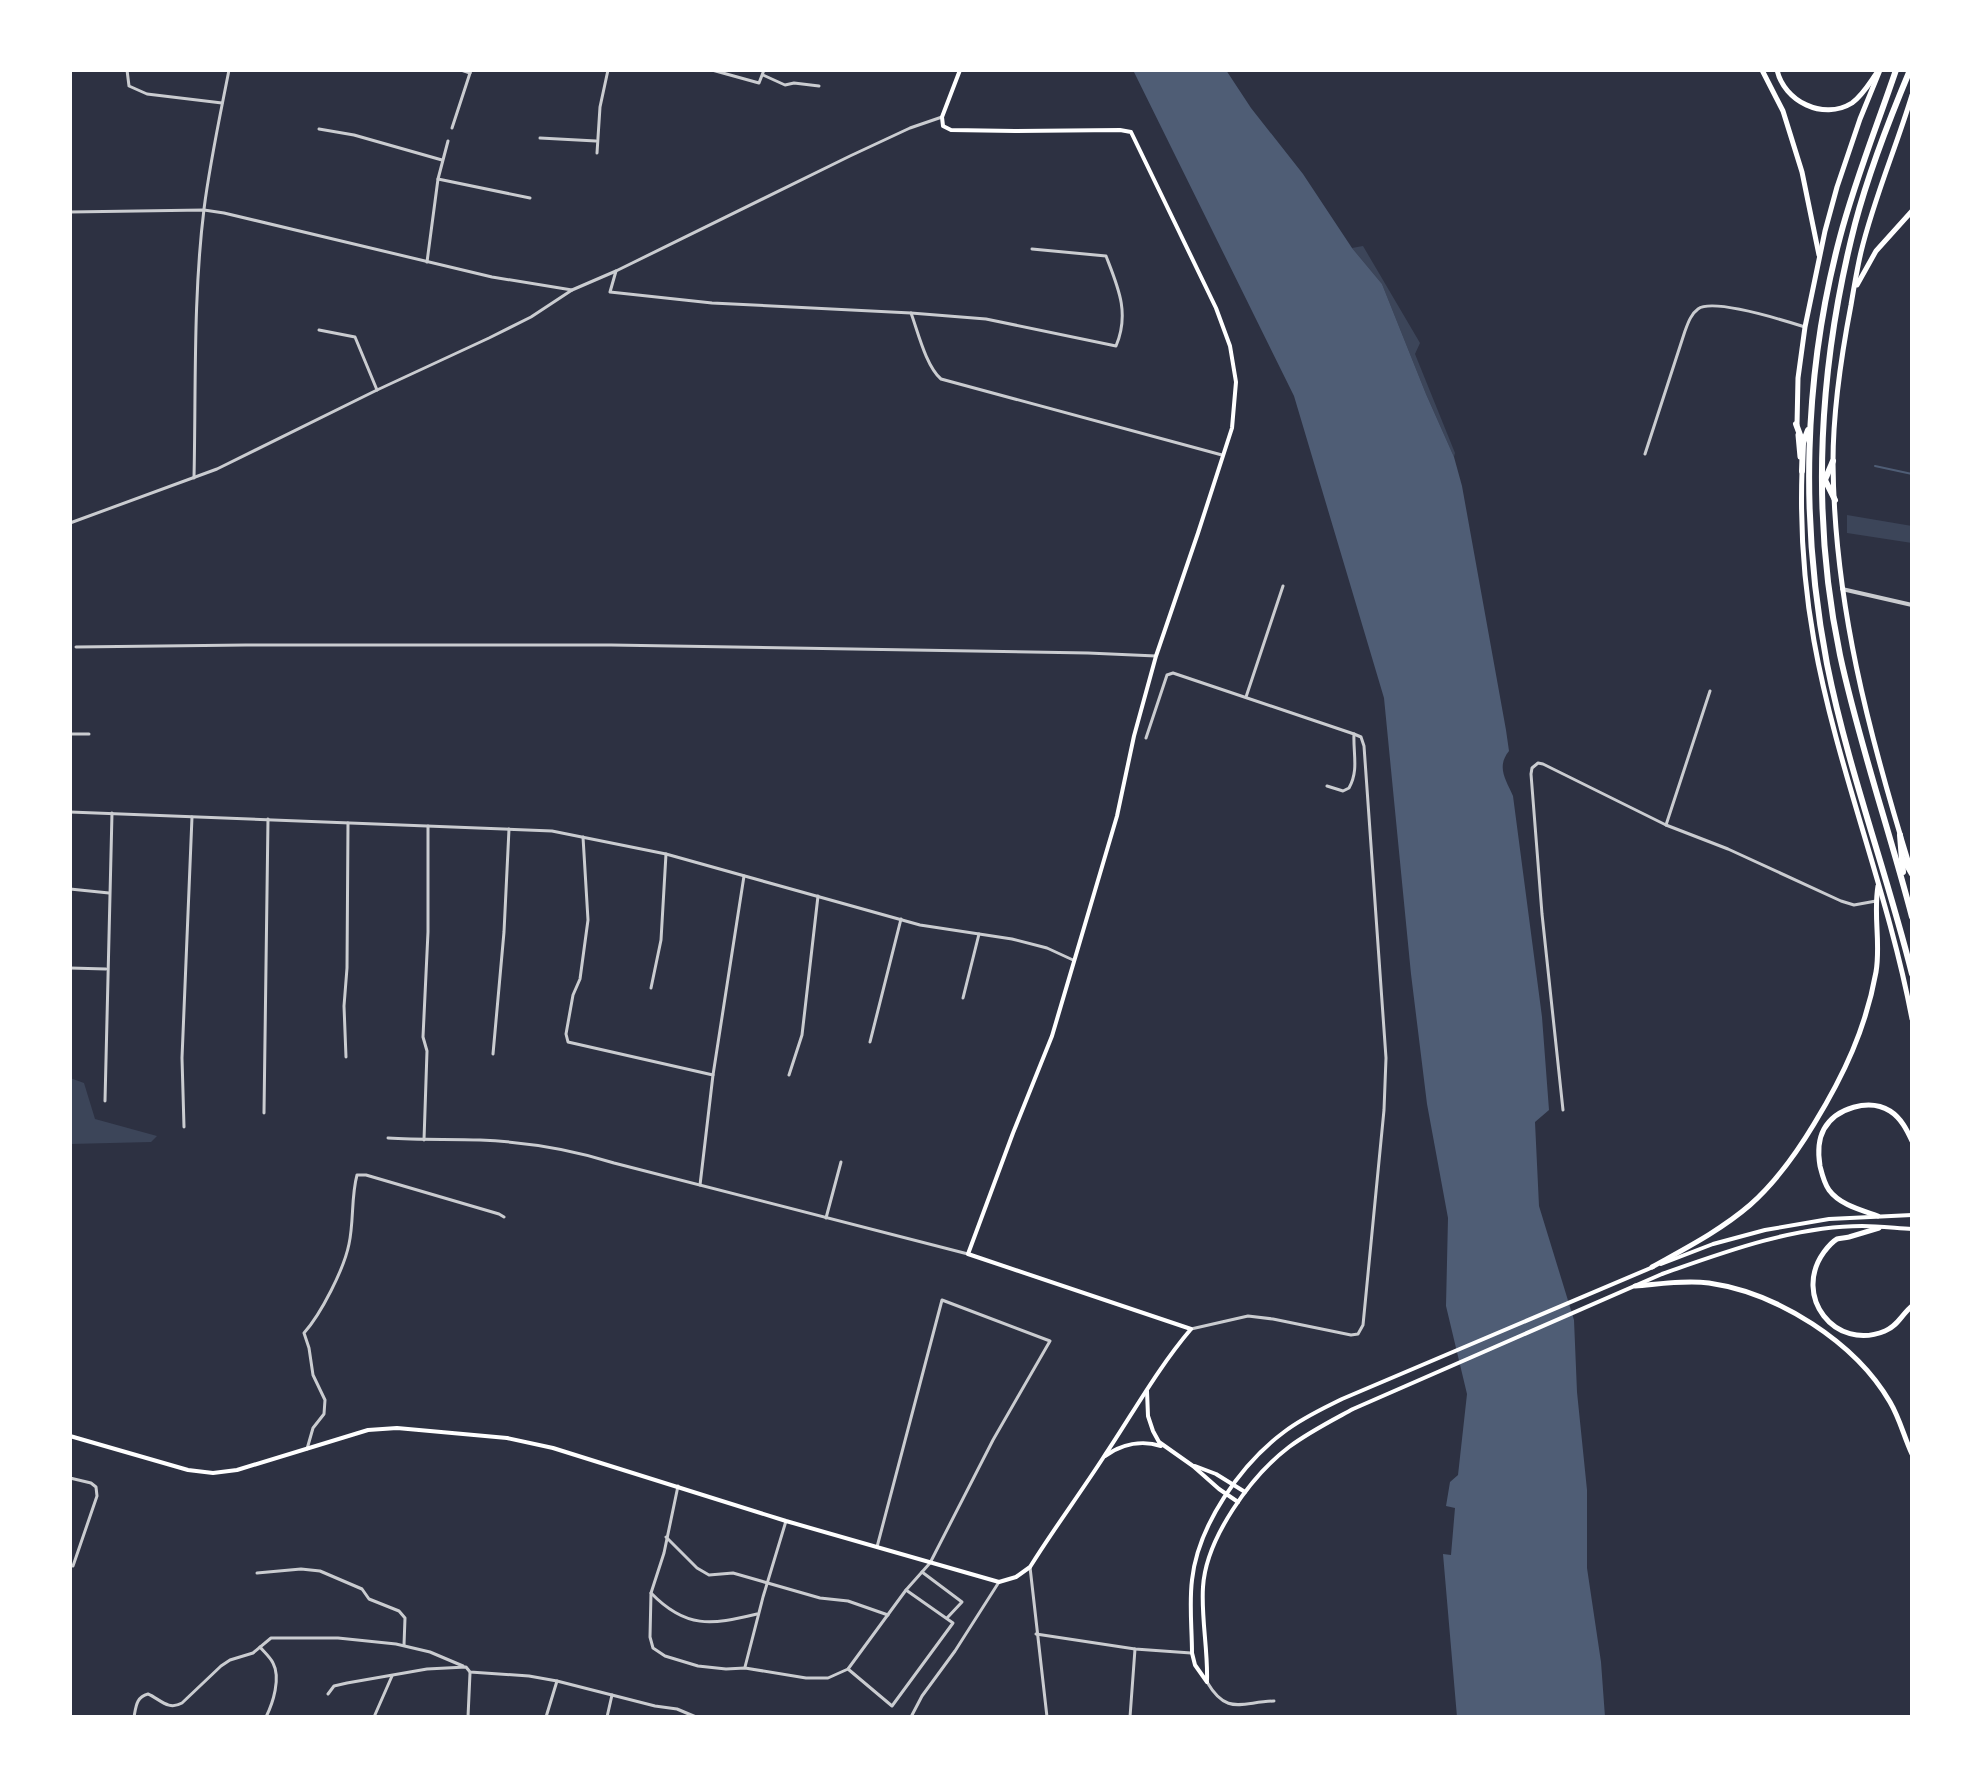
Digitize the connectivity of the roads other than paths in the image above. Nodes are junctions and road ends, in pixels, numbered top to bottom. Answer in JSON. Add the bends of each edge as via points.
{"nodes":[{"id":1,"x":127,"y":70,"type":"edge"},
{"id":2,"x":229,"y":70,"type":"edge"},
{"id":3,"x":461,"y":70,"type":"edge"},
{"id":4,"x":608,"y":70,"type":"edge"},
{"id":5,"x":712,"y":70,"type":"edge"},
{"id":6,"x":960,"y":70,"type":"edge"},
{"id":7,"x":1762,"y":70,"type":"edge"},
{"id":8,"x":1777,"y":70,"type":"edge"},
{"id":9,"x":1880,"y":70,"type":"edge"},
{"id":10,"x":1896,"y":70,"type":"edge"},
{"id":11,"x":1910,"y":70,"type":"edge"},
{"id":12,"x":470,"y":71,"type":"edge"},
{"id":13,"x":763,"y":72,"type":"edge"},
{"id":14,"x":819,"y":86,"type":"dead end"},
{"id":15,"x":1912,"y":95,"type":"edge"},
{"id":16,"x":222,"y":103,"type":"junction"},
{"id":17,"x":942,"y":117,"type":"junction"},
{"id":18,"x":452,"y":128,"type":"dead end"},
{"id":19,"x":319,"y":129,"type":"dead end"},
{"id":20,"x":540,"y":138,"type":"dead end"},
{"id":21,"x":448,"y":141,"type":"dead end"},
{"id":22,"x":598,"y":141,"type":"junction"},
{"id":23,"x":597,"y":153,"type":"dead end"},
{"id":24,"x":442,"y":160,"type":"junction"},
{"id":25,"x":438,"y":179,"type":"junction"},
{"id":26,"x":530,"y":198,"type":"dead end"},
{"id":27,"x":204,"y":210,"type":"junction"},
{"id":28,"x":1912,"y":211,"type":"edge"},
{"id":29,"x":70,"y":212,"type":"edge"},
{"id":30,"x":1032,"y":249,"type":"dead end"},
{"id":31,"x":1819,"y":259,"type":"junction"},
{"id":32,"x":427,"y":262,"type":"junction"},
{"id":33,"x":616,"y":271,"type":"junction"},
{"id":34,"x":572,"y":290,"type":"junction"},
{"id":35,"x":1852,"y":301,"type":"junction"},
{"id":36,"x":911,"y":313,"type":"junction"},
{"id":37,"x":1805,"y":327,"type":"junction"},
{"id":38,"x":319,"y":330,"type":"dead end"},
{"id":39,"x":377,"y":390,"type":"junction"},
{"id":40,"x":1811,"y":423,"type":"junction"},
{"id":41,"x":1796,"y":424,"type":"junction"},
{"id":42,"x":1803,"y":443,"type":"junction"},
{"id":43,"x":1645,"y":454,"type":"dead end"},
{"id":44,"x":1223,"y":455,"type":"junction"},
{"id":45,"x":1833,"y":461,"type":"junction"},
{"id":46,"x":1822,"y":466,"type":"junction"},
{"id":47,"x":1807,"y":472,"type":"junction"},
{"id":48,"x":194,"y":478,"type":"junction"},
{"id":49,"x":1824,"y":479,"type":"junction"},
{"id":50,"x":1822,"y":497,"type":"junction"},
{"id":51,"x":1835,"y":500,"type":"junction"},
{"id":52,"x":70,"y":523,"type":"edge"},
{"id":53,"x":1283,"y":586,"type":"dead end"},
{"id":54,"x":1842,"y":589,"type":"junction"},
{"id":55,"x":1912,"y":605,"type":"edge"},
{"id":56,"x":76,"y":647,"type":"dead end"},
{"id":57,"x":1156,"y":656,"type":"junction"},
{"id":58,"x":1710,"y":691,"type":"dead end"},
{"id":59,"x":1246,"y":697,"type":"junction"},
{"id":60,"x":70,"y":734,"type":"edge"},
{"id":61,"x":89,"y":734,"type":"dead end"},
{"id":62,"x":1354,"y":734,"type":"junction"},
{"id":63,"x":1146,"y":738,"type":"dead end"},
{"id":64,"x":1327,"y":786,"type":"dead end"},
{"id":65,"x":70,"y":812,"type":"edge"},
{"id":66,"x":112,"y":813,"type":"junction"},
{"id":67,"x":192,"y":817,"type":"junction"},
{"id":68,"x":268,"y":819,"type":"junction"},
{"id":69,"x":348,"y":823,"type":"junction"},
{"id":70,"x":1666,"y":825,"type":"junction"},
{"id":71,"x":428,"y":826,"type":"junction"},
{"id":72,"x":509,"y":829,"type":"junction"},
{"id":73,"x":1900,"y":835,"type":"junction"},
{"id":74,"x":583,"y":837,"type":"junction"},
{"id":75,"x":1891,"y":842,"type":"junction"},
{"id":76,"x":666,"y":854,"type":"junction"},
{"id":77,"x":1902,"y":858,"type":"junction"},
{"id":78,"x":1912,"y":873,"type":"edge"},
{"id":79,"x":744,"y":876,"type":"junction"},
{"id":80,"x":1903,"y":884,"type":"junction"},
{"id":81,"x":1878,"y":885,"type":"junction"},
{"id":82,"x":70,"y":889,"type":"edge"},
{"id":83,"x":109,"y":893,"type":"junction"},
{"id":84,"x":818,"y":896,"type":"junction"},
{"id":85,"x":1876,"y":901,"type":"junction"},
{"id":86,"x":1912,"y":917,"type":"edge"},
{"id":87,"x":901,"y":919,"type":"junction"},
{"id":88,"x":979,"y":934,"type":"junction"},
{"id":89,"x":1074,"y":961,"type":"junction"},
{"id":90,"x":70,"y":968,"type":"edge"},
{"id":91,"x":108,"y":969,"type":"junction"},
{"id":92,"x":1912,"y":974,"type":"edge"},
{"id":93,"x":651,"y":988,"type":"dead end"},
{"id":94,"x":963,"y":998,"type":"dead end"},
{"id":95,"x":1912,"y":1019,"type":"edge"},
{"id":96,"x":870,"y":1042,"type":"dead end"},
{"id":97,"x":493,"y":1054,"type":"dead end"},
{"id":98,"x":346,"y":1057,"type":"dead end"},
{"id":99,"x":713,"y":1075,"type":"junction"},
{"id":100,"x":789,"y":1075,"type":"dead end"},
{"id":101,"x":105,"y":1101,"type":"dead end"},
{"id":102,"x":1563,"y":1110,"type":"dead end"},
{"id":103,"x":264,"y":1113,"type":"dead end"},
{"id":104,"x":184,"y":1127,"type":"dead end"},
{"id":105,"x":388,"y":1138,"type":"dead end"},
{"id":106,"x":424,"y":1140,"type":"junction"},
{"id":107,"x":1912,"y":1141,"type":"edge"},
{"id":108,"x":841,"y":1162,"type":"dead end"},
{"id":109,"x":700,"y":1185,"type":"junction"},
{"id":110,"x":1912,"y":1215,"type":"edge"},
{"id":111,"x":1878,"y":1216,"type":"junction"},
{"id":112,"x":504,"y":1217,"type":"dead end"},
{"id":113,"x":826,"y":1218,"type":"junction"},
{"id":114,"x":1879,"y":1228,"type":"junction"},
{"id":115,"x":1912,"y":1229,"type":"edge"},
{"id":116,"x":968,"y":1254,"type":"junction"},
{"id":117,"x":1652,"y":1267,"type":"junction"},
{"id":118,"x":1635,"y":1286,"type":"junction"},
{"id":119,"x":1912,"y":1306,"type":"edge"},
{"id":120,"x":1191,"y":1329,"type":"junction"},
{"id":121,"x":1148,"y":1386,"type":"junction"},
{"id":122,"x":70,"y":1436,"type":"edge"},
{"id":123,"x":1165,"y":1447,"type":"junction"},
{"id":124,"x":307,"y":1449,"type":"junction"},
{"id":125,"x":1912,"y":1454,"type":"edge"},
{"id":126,"x":1103,"y":1457,"type":"junction"},
{"id":127,"x":1193,"y":1466,"type":"junction"},
{"id":128,"x":70,"y":1478,"type":"edge"},
{"id":129,"x":1234,"y":1484,"type":"junction"},
{"id":130,"x":678,"y":1486,"type":"junction"},
{"id":131,"x":1245,"y":1492,"type":"junction"},
{"id":132,"x":1227,"y":1494,"type":"junction"},
{"id":133,"x":1238,"y":1502,"type":"junction"},
{"id":134,"x":786,"y":1521,"type":"junction"},
{"id":135,"x":666,"y":1537,"type":"junction"},
{"id":136,"x":877,"y":1547,"type":"junction"},
{"id":137,"x":930,"y":1563,"type":"junction"},
{"id":138,"x":73,"y":1566,"type":"dead end"},
{"id":139,"x":1030,"y":1567,"type":"junction"},
{"id":140,"x":922,"y":1572,"type":"junction"},
{"id":141,"x":257,"y":1573,"type":"dead end"},
{"id":142,"x":999,"y":1582,"type":"junction"},
{"id":143,"x":767,"y":1583,"type":"junction"},
{"id":144,"x":906,"y":1590,"type":"junction"},
{"id":145,"x":651,"y":1593,"type":"junction"},
{"id":146,"x":758,"y":1613,"type":"junction"},
{"id":147,"x":888,"y":1615,"type":"junction"},
{"id":148,"x":947,"y":1618,"type":"junction"},
{"id":149,"x":1036,"y":1634,"type":"junction"},
{"id":150,"x":404,"y":1645,"type":"junction"},
{"id":151,"x":260,"y":1647,"type":"junction"},
{"id":152,"x":1135,"y":1649,"type":"junction"},
{"id":153,"x":1192,"y":1653,"type":"junction"},
{"id":154,"x":466,"y":1667,"type":"junction"},
{"id":155,"x":745,"y":1668,"type":"junction"},
{"id":156,"x":848,"y":1669,"type":"junction"},
{"id":157,"x":470,"y":1672,"type":"junction"},
{"id":158,"x":392,"y":1676,"type":"junction"},
{"id":159,"x":557,"y":1681,"type":"junction"},
{"id":160,"x":1207,"y":1682,"type":"junction"},
{"id":161,"x":328,"y":1694,"type":"dead end"},
{"id":162,"x":612,"y":1695,"type":"junction"},
{"id":163,"x":1274,"y":1701,"type":"dead end"},
{"id":164,"x":134,"y":1717,"type":"edge"},
{"id":165,"x":266,"y":1717,"type":"edge"},
{"id":166,"x":374,"y":1717,"type":"edge"},
{"id":167,"x":468,"y":1717,"type":"edge"},
{"id":168,"x":546,"y":1717,"type":"edge"},
{"id":169,"x":607,"y":1717,"type":"edge"},
{"id":170,"x":696,"y":1717,"type":"edge"},
{"id":171,"x":911,"y":1717,"type":"edge"},
{"id":172,"x":1047,"y":1717,"type":"edge"},
{"id":173,"x":1130,"y":1717,"type":"edge"}],
"edges":[{"from":1,"to":16,"type":"street","via":[[129,86],[147,94]]},
{"from":2,"to":16,"type":"street"},
{"from":3,"to":12,"type":"street"},
{"from":4,"to":22,"type":"street"},
{"from":5,"to":13,"type":"street","via":[[758,83]]},
{"from":6,"to":17,"type":"main road"},
{"from":7,"to":31,"type":"main road","via":[[1783,111],[1802,172]]},
{"from":8,"to":9,"type":"main road","via":[[1786,92],[1801,104],[1826,110],[1850,104]]},
{"from":9,"to":31,"type":"main road","via":[[1837,187]]},
{"from":10,"to":40,"type":"highway","via":[[1840,238],[1813,374]]},
{"from":11,"to":46,"type":"highway","via":[[1855,224],[1825,385]]},
{"from":12,"to":18,"type":"street"},
{"from":13,"to":14,"type":"street","via":[[785,85]]},
{"from":15,"to":35,"type":"main road","via":[[1869,220]]},
{"from":16,"to":27,"type":"street"},
{"from":17,"to":33,"type":"street","via":[[850,156]]},
{"from":17,"to":44,"type":"main road","via":[[945,128],[958,130],[1131,132],[1230,346],[1236,382],[1232,428]]},
{"from":19,"to":24,"type":"street"},
{"from":20,"to":22,"type":"street"},
{"from":21,"to":24,"type":"street"},
{"from":22,"to":23,"type":"street"},
{"from":24,"to":25,"type":"street"},
{"from":25,"to":26,"type":"street"},
{"from":25,"to":32,"type":"street"},
{"from":27,"to":29,"type":"street"},
{"from":27,"to":32,"type":"street"},
{"from":27,"to":48,"type":"street"},
{"from":28,"to":35,"type":"main road","via":[[1876,251]]},
{"from":30,"to":36,"type":"street","via":[[1106,256],[1123,308],[1116,346],[986,319]]},
{"from":31,"to":37,"type":"main road"},
{"from":32,"to":34,"type":"street"},
{"from":33,"to":34,"type":"street"},
{"from":33,"to":36,"type":"street","via":[[610,292]]},
{"from":34,"to":39,"type":"street","via":[[531,317]]},
{"from":35,"to":45,"type":"main road","via":[[1837,386]]},
{"from":36,"to":44,"type":"street","via":[[941,379]]},
{"from":37,"to":41,"type":"main road"},
{"from":37,"to":43,"type":"street","via":[[1709,305],[1696,310]]},
{"from":38,"to":39,"type":"street","via":[[355,337]]},
{"from":39,"to":48,"type":"street"},
{"from":40,"to":42,"type":"highway"},
{"from":40,"to":47,"type":"highway"},
{"from":41,"to":42,"type":"highway"},
{"from":41,"to":47,"type":"main road"},
{"from":42,"to":47,"type":"highway"},
{"from":44,"to":57,"type":"main road"},
{"from":45,"to":49,"type":"highway"},
{"from":45,"to":51,"type":"main road"},
{"from":46,"to":47,"type":"highway"},
{"from":46,"to":49,"type":"highway"},
{"from":46,"to":50,"type":"highway"},
{"from":47,"to":81,"type":"main road","via":[[1801,532],[1814,641]]},
{"from":47,"to":92,"type":"highway","via":[[1815,590],[1828,667]]},
{"from":48,"to":52,"type":"street"},
{"from":49,"to":50,"type":"highway"},
{"from":49,"to":51,"type":"highway"},
{"from":50,"to":75,"type":"highway","via":[[1828,584],[1841,656]]},
{"from":51,"to":54,"type":"main road"},
{"from":53,"to":59,"type":"street"},
{"from":54,"to":55,"type":"street"},
{"from":54,"to":73,"type":"main road","via":[[1856,671]]},
{"from":56,"to":57,"type":"street","via":[[611,645]]},
{"from":57,"to":89,"type":"main road"},
{"from":58,"to":70,"type":"street"},
{"from":59,"to":62,"type":"street"},
{"from":59,"to":63,"type":"street","via":[[1167,675]]},
{"from":60,"to":61,"type":"street"},
{"from":62,"to":64,"type":"street","via":[[1353,781],[1343,791]]},
{"from":62,"to":120,"type":"street","via":[[1364,746],[1386,1058],[1363,1325],[1351,1335],[1248,1316]]},
{"from":65,"to":66,"type":"street"},
{"from":66,"to":67,"type":"street"},
{"from":66,"to":83,"type":"street"},
{"from":67,"to":68,"type":"street"},
{"from":67,"to":104,"type":"street"},
{"from":68,"to":69,"type":"street"},
{"from":68,"to":103,"type":"street"},
{"from":69,"to":71,"type":"street"},
{"from":69,"to":98,"type":"street"},
{"from":70,"to":85,"type":"street","via":[[1841,901]]},
{"from":70,"to":102,"type":"street","via":[[1543,764],[1532,768]]},
{"from":71,"to":72,"type":"street"},
{"from":71,"to":106,"type":"street"},
{"from":72,"to":74,"type":"street"},
{"from":72,"to":97,"type":"street"},
{"from":73,"to":77,"type":"highway"},
{"from":73,"to":78,"type":"main road"},
{"from":74,"to":76,"type":"street"},
{"from":74,"to":99,"type":"street","via":[[588,920],[566,1034],[569,1044]]},
{"from":75,"to":77,"type":"highway"},
{"from":75,"to":80,"type":"highway"},
{"from":76,"to":79,"type":"street"},
{"from":76,"to":93,"type":"street","via":[[661,940]]},
{"from":77,"to":78,"type":"highway"},
{"from":77,"to":80,"type":"highway"},
{"from":79,"to":84,"type":"street"},
{"from":79,"to":99,"type":"street"},
{"from":80,"to":86,"type":"highway"},
{"from":81,"to":85,"type":"main road"},
{"from":81,"to":95,"type":"main road"},
{"from":82,"to":83,"type":"street"},
{"from":83,"to":91,"type":"street"},
{"from":84,"to":87,"type":"street"},
{"from":84,"to":100,"type":"street","via":[[802,1035]]},
{"from":85,"to":117,"type":"main road","via":[[1879,939],[1871,997],[1841,1079],[1795,1156],[1751,1204]]},
{"from":87,"to":88,"type":"street"},
{"from":87,"to":96,"type":"street"},
{"from":88,"to":89,"type":"street","via":[[1047,948]]},
{"from":88,"to":94,"type":"street"},
{"from":89,"to":116,"type":"main road","via":[[1052,1036]]},
{"from":90,"to":91,"type":"street"},
{"from":91,"to":101,"type":"street"},
{"from":99,"to":109,"type":"street"},
{"from":105,"to":106,"type":"street"},
{"from":106,"to":109,"type":"street","via":[[550,1147]]},
{"from":107,"to":111,"type":"main road","via":[[1892,1112],[1880,1107],[1846,1110],[1824,1130],[1819,1160],[1829,1191]]},
{"from":108,"to":113,"type":"street"},
{"from":109,"to":113,"type":"street"},
{"from":110,"to":111,"type":"main road"},
{"from":111,"to":117,"type":"main road","via":[[1765,1230]]},
{"from":112,"to":124,"type":"street","via":[[357,1175],[349,1244],[324,1303],[304,1333],[325,1400]]},
{"from":113,"to":116,"type":"street"},
{"from":114,"to":115,"type":"main road"},
{"from":114,"to":118,"type":"main road","via":[[1845,1227],[1757,1243]]},
{"from":114,"to":119,"type":"main road","via":[[1837,1239],[1827,1248],[1813,1276],[1815,1302],[1831,1324],[1858,1336],[1893,1327]]},
{"from":116,"to":120,"type":"main road"},
{"from":117,"to":129,"type":"main road","via":[[1309,1415],[1261,1451]]},
{"from":118,"to":125,"type":"main road","via":[[1689,1282],[1729,1287],[1803,1318],[1866,1369],[1890,1403]]},
{"from":118,"to":131,"type":"main road","via":[[1353,1409],[1286,1449]]},
{"from":120,"to":121,"type":"main road"},
{"from":121,"to":123,"type":"main road","via":[[1148,1416]]},
{"from":121,"to":126,"type":"main road"},
{"from":122,"to":124,"type":"main road","via":[[213,1473]]},
{"from":123,"to":126,"type":"main road","via":[[1129,1445]]},
{"from":123,"to":127,"type":"main road"},
{"from":124,"to":130,"type":"main road","via":[[381,1429],[487,1435],[553,1448]]},
{"from":126,"to":139,"type":"main road"},
{"from":127,"to":129,"type":"main road"},
{"from":127,"to":132,"type":"main road"},
{"from":128,"to":138,"type":"street","via":[[96,1487],[97,1496]]},
{"from":129,"to":131,"type":"main road"},
{"from":129,"to":132,"type":"main road"},
{"from":130,"to":134,"type":"main road"},
{"from":130,"to":135,"type":"street"},
{"from":131,"to":133,"type":"main road"},
{"from":132,"to":133,"type":"main road"},
{"from":132,"to":153,"type":"main road","via":[[1205,1536],[1192,1579]]},
{"from":133,"to":160,"type":"main road","via":[[1215,1545],[1203,1586]]},
{"from":134,"to":136,"type":"main road"},
{"from":134,"to":143,"type":"street"},
{"from":135,"to":143,"type":"street","via":[[709,1575],[733,1573]]},
{"from":135,"to":145,"type":"street"},
{"from":136,"to":137,"type":"main road"},
{"from":136,"to":137,"type":"street","via":[[942,1300],[1050,1341]]},
{"from":137,"to":140,"type":"street"},
{"from":137,"to":142,"type":"main road"},
{"from":139,"to":142,"type":"main road"},
{"from":139,"to":149,"type":"street"},
{"from":140,"to":144,"type":"street"},
{"from":140,"to":148,"type":"street","via":[[962,1602]]},
{"from":141,"to":150,"type":"street","via":[[310,1569],[362,1589],[369,1599],[403,1614]]},
{"from":142,"to":171,"type":"street"},
{"from":143,"to":146,"type":"street"},
{"from":143,"to":147,"type":"street"},
{"from":144,"to":147,"type":"street"},
{"from":144,"to":148,"type":"street"},
{"from":145,"to":146,"type":"street","via":[[665,1607],[696,1622]]},
{"from":145,"to":155,"type":"street","via":[[650,1642],[657,1652],[698,1666]]},
{"from":146,"to":155,"type":"street"},
{"from":147,"to":156,"type":"street"},
{"from":148,"to":156,"type":"street","via":[[953,1623],[892,1706]]},
{"from":149,"to":152,"type":"street"},
{"from":149,"to":172,"type":"street"},
{"from":150,"to":151,"type":"street","via":[[281,1637]]},
{"from":150,"to":154,"type":"street"},
{"from":151,"to":164,"type":"street","via":[[221,1666],[177,1706],[143,1696]]},
{"from":151,"to":165,"type":"street","via":[[275,1670]]},
{"from":152,"to":153,"type":"street"},
{"from":152,"to":173,"type":"street"},
{"from":153,"to":160,"type":"main road"},
{"from":154,"to":157,"type":"street"},
{"from":154,"to":158,"type":"street"},
{"from":155,"to":156,"type":"street","via":[[806,1678],[828,1678]]},
{"from":157,"to":159,"type":"street"},
{"from":157,"to":167,"type":"street"},
{"from":158,"to":161,"type":"street","via":[[334,1686]]},
{"from":158,"to":166,"type":"street"},
{"from":159,"to":162,"type":"street"},
{"from":159,"to":168,"type":"street"},
{"from":160,"to":163,"type":"street","via":[[1216,1697],[1229,1704]]},
{"from":162,"to":169,"type":"street"},
{"from":162,"to":170,"type":"street"}]}
